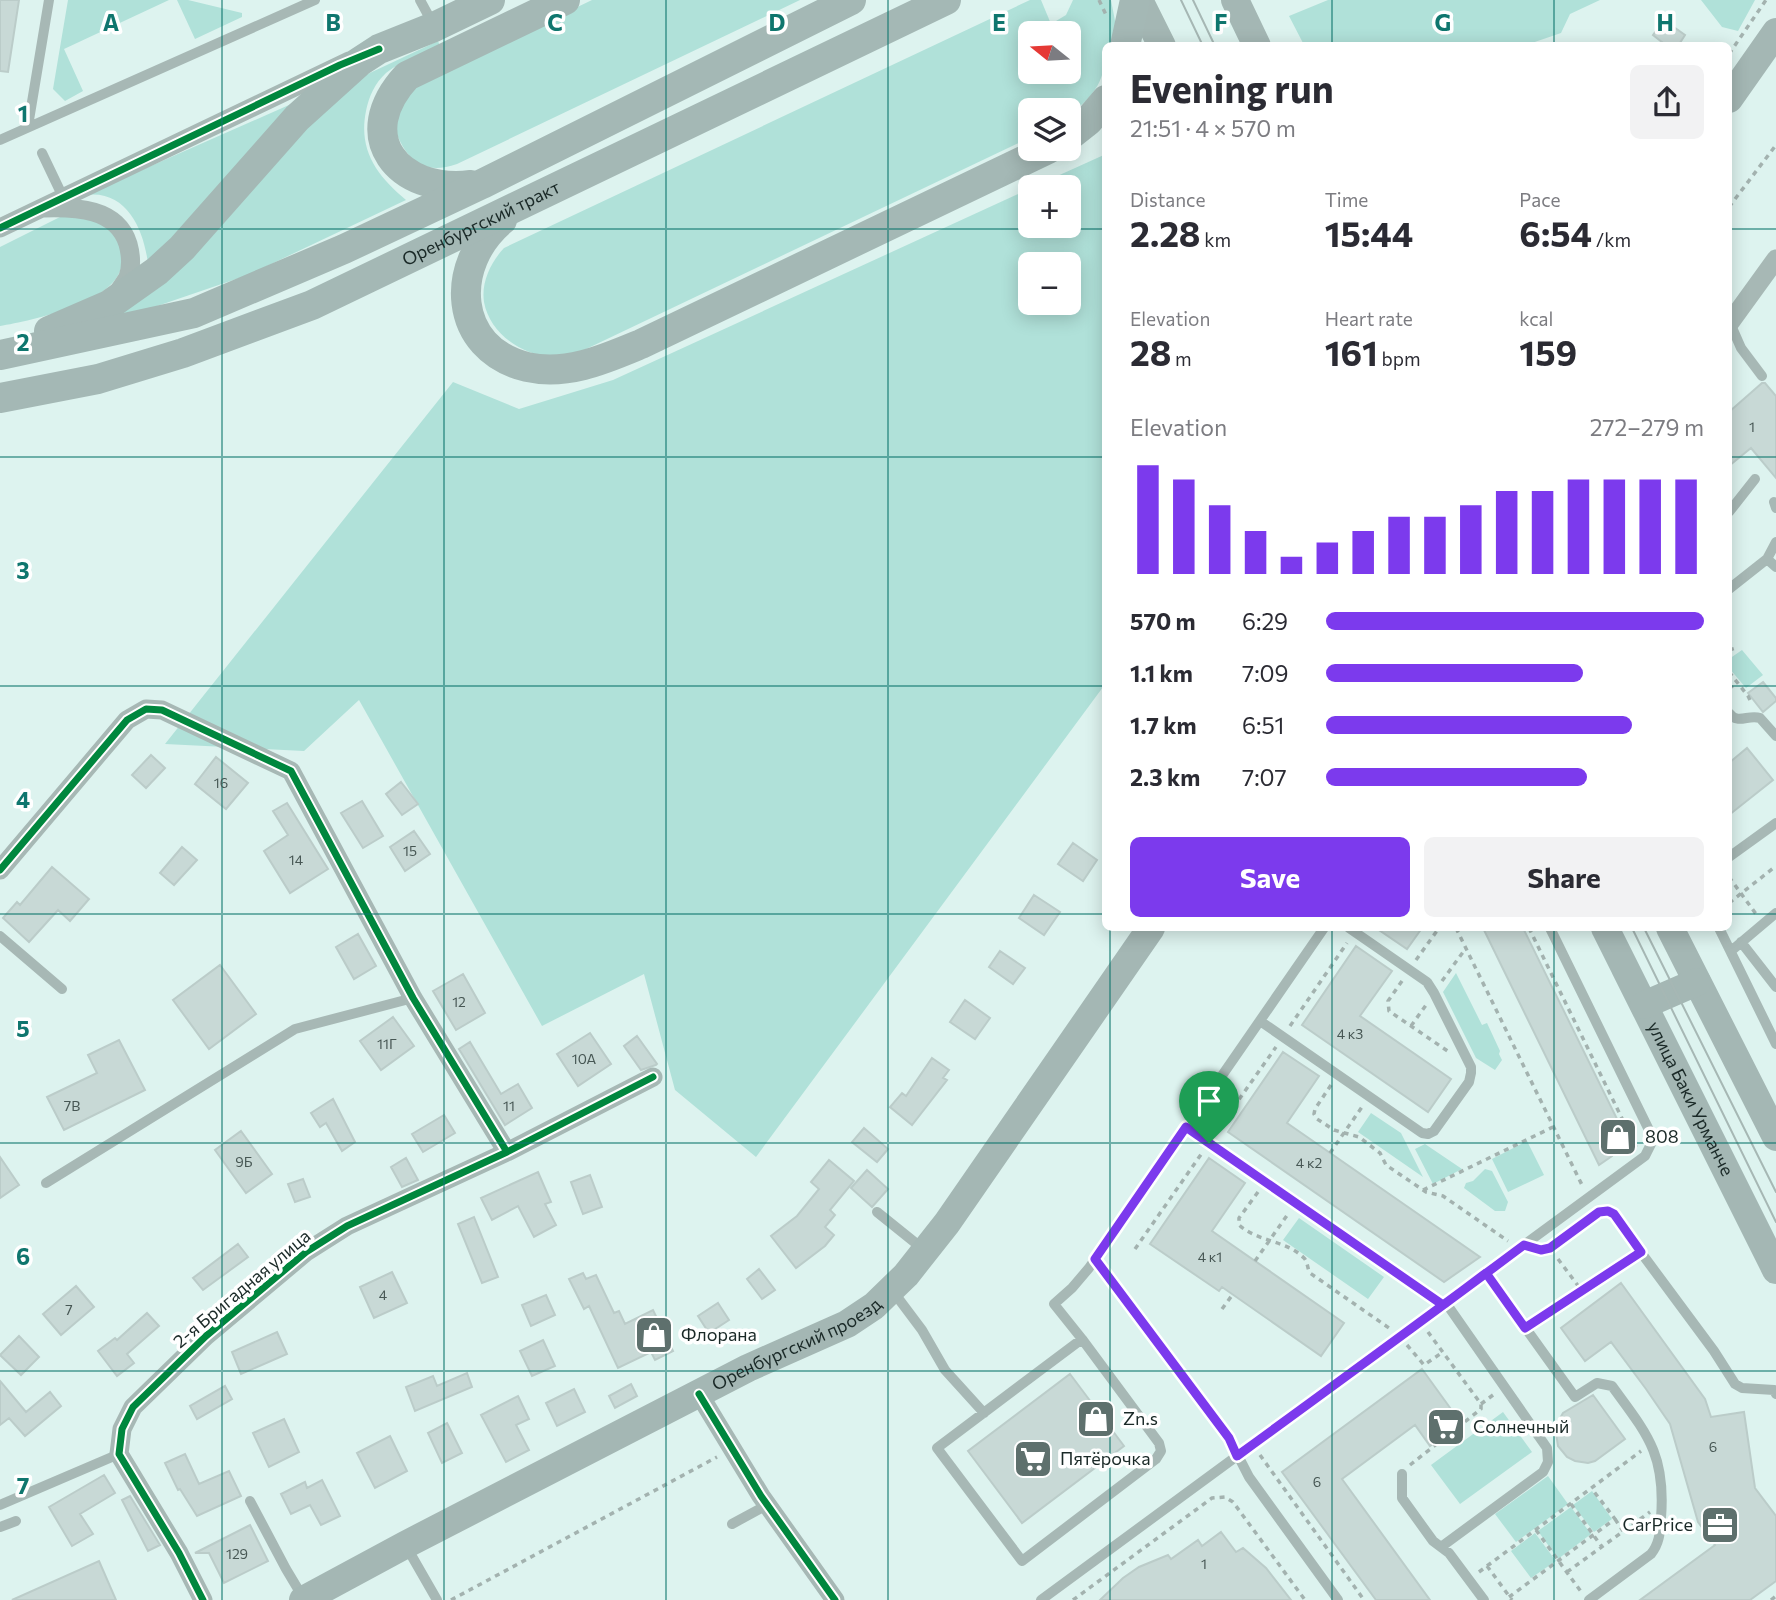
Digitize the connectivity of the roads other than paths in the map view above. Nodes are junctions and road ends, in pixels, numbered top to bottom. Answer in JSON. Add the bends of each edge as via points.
{"nodes":[{"id":1,"x":49,"y":0,"type":"edge"},
{"id":2,"x":315,"y":0,"type":"edge"},
{"id":3,"x":420,"y":0,"type":"edge"},
{"id":4,"x":491,"y":0,"type":"edge"},
{"id":5,"x":565,"y":0,"type":"edge"},
{"id":6,"x":851,"y":0,"type":"edge"},
{"id":7,"x":946,"y":0,"type":"edge"},
{"id":8,"x":1137,"y":0,"type":"edge"},
{"id":9,"x":1235,"y":0,"type":"edge"},
{"id":10,"x":434,"y":27,"type":"junction"},
{"id":11,"x":1776,"y":32,"type":"edge"},
{"id":12,"x":1118,"y":35,"type":"edge"},
{"id":13,"x":1160,"y":42,"type":"edge"},
{"id":14,"x":1255,"y":42,"type":"edge"},
{"id":15,"x":379,"y":49,"type":"junction"},
{"id":16,"x":1732,"y":95,"type":"edge"},
{"id":17,"x":1102,"y":105,"type":"edge"},
{"id":18,"x":28,"y":126,"type":"junction"},
{"id":19,"x":1081,"y":127,"type":"edge"},
{"id":20,"x":0,"y":140,"type":"edge"},
{"id":21,"x":42,"y":153,"type":"dead end"},
{"id":22,"x":1023,"y":161,"type":"edge"},
{"id":23,"x":482,"y":184,"type":"junction"},
{"id":24,"x":63,"y":197,"type":"junction"},
{"id":25,"x":525,"y":203,"type":"junction"},
{"id":26,"x":40,"y":208,"type":"junction"},
{"id":27,"x":0,"y":228,"type":"edge"},
{"id":28,"x":1776,"y":259,"type":"edge"},
{"id":29,"x":109,"y":306,"type":"junction"},
{"id":30,"x":1732,"y":320,"type":"edge"},
{"id":31,"x":1732,"y":330,"type":"edge"},
{"id":32,"x":0,"y":353,"type":"edge"},
{"id":33,"x":1762,"y":376,"type":"dead end"},
{"id":34,"x":0,"y":398,"type":"edge"},
{"id":35,"x":1755,"y":479,"type":"dead end"},
{"id":36,"x":1732,"y":508,"type":"edge"},
{"id":37,"x":1776,"y":542,"type":"edge"},
{"id":38,"x":1768,"y":559,"type":"junction"},
{"id":39,"x":1776,"y":567,"type":"edge"},
{"id":40,"x":1732,"y":587,"type":"edge"},
{"id":41,"x":1732,"y":717,"type":"edge"},
{"id":42,"x":1776,"y":736,"type":"edge"},
{"id":43,"x":1776,"y":823,"type":"edge"},
{"id":44,"x":1732,"y":855,"type":"edge"},
{"id":45,"x":0,"y":870,"type":"edge"},
{"id":46,"x":1776,"y":913,"type":"edge"},
{"id":47,"x":1149,"y":931,"type":"edge"},
{"id":48,"x":1322,"y":931,"type":"edge"},
{"id":49,"x":1353,"y":931,"type":"edge"},
{"id":50,"x":1551,"y":931,"type":"edge"},
{"id":51,"x":1607,"y":931,"type":"edge"},
{"id":52,"x":1671,"y":931,"type":"edge"},
{"id":53,"x":1721,"y":931,"type":"edge"},
{"id":54,"x":0,"y":936,"type":"edge"},
{"id":55,"x":1741,"y":942,"type":"junction"},
{"id":56,"x":1731,"y":951,"type":"junction"},
{"id":57,"x":1696,"y":982,"type":"junction"},
{"id":58,"x":1776,"y":987,"type":"edge"},
{"id":59,"x":62,"y":989,"type":"dead end"},
{"id":60,"x":413,"y":998,"type":"junction"},
{"id":61,"x":1644,"y":1005,"type":"junction"},
{"id":62,"x":1260,"y":1021,"type":"junction"},
{"id":63,"x":1776,"y":1044,"type":"edge"},
{"id":64,"x":653,"y":1077,"type":"dead end"},
{"id":65,"x":1186,"y":1127,"type":"junction"},
{"id":66,"x":1776,"y":1137,"type":"edge"},
{"id":67,"x":507,"y":1152,"type":"junction"},
{"id":68,"x":46,"y":1183,"type":"dead end"},
{"id":69,"x":877,"y":1212,"type":"dead end"},
{"id":70,"x":1524,"y":1245,"type":"junction"},
{"id":71,"x":925,"y":1251,"type":"junction"},
{"id":72,"x":1095,"y":1259,"type":"junction"},
{"id":73,"x":1776,"y":1270,"type":"edge"},
{"id":74,"x":1486,"y":1273,"type":"junction"},
{"id":75,"x":892,"y":1290,"type":"junction"},
{"id":76,"x":1444,"y":1304,"type":"junction"},
{"id":77,"x":1082,"y":1339,"type":"junction"},
{"id":78,"x":699,"y":1394,"type":"junction"},
{"id":79,"x":1776,"y":1394,"type":"edge"},
{"id":80,"x":984,"y":1413,"type":"junction"},
{"id":81,"x":119,"y":1454,"type":"junction"},
{"id":82,"x":1237,"y":1456,"type":"junction"},
{"id":83,"x":1402,"y":1474,"type":"road end"},
{"id":84,"x":250,"y":1501,"type":"dead end"},
{"id":85,"x":0,"y":1505,"type":"edge"},
{"id":86,"x":767,"y":1505,"type":"junction"},
{"id":87,"x":16,"y":1521,"type":"dead end"},
{"id":88,"x":732,"y":1524,"type":"dead end"},
{"id":89,"x":0,"y":1527,"type":"edge"},
{"id":90,"x":405,"y":1545,"type":"junction"},
{"id":91,"x":1441,"y":1547,"type":"junction"},
{"id":92,"x":203,"y":1600,"type":"edge"},
{"id":93,"x":304,"y":1600,"type":"edge"},
{"id":94,"x":437,"y":1600,"type":"edge"},
{"id":95,"x":835,"y":1600,"type":"edge"},
{"id":96,"x":1041,"y":1600,"type":"edge"},
{"id":97,"x":1338,"y":1600,"type":"edge"},
{"id":98,"x":1484,"y":1600,"type":"edge"},
{"id":99,"x":1588,"y":1600,"type":"edge"}],
"edges":[{"from":1,"to":18,"type":"lane"},
{"from":2,"to":18,"type":"lane"},
{"from":3,"to":10,"type":"lane"},
{"from":4,"to":10,"type":"main road"},
{"from":5,"to":23,"type":"main road","via":[[407,76],[388,102],[383,135],[394,162],[434,185]]},
{"from":6,"to":23,"type":"main road","name":"Оренбургский тракт"},
{"from":7,"to":25,"type":"main road","name":"Оренбургский тракт"},
{"from":8,"to":12,"type":"main road"},
{"from":8,"to":13,"type":"main road"},
{"from":9,"to":14,"type":"main road"},
{"from":10,"to":15,"type":"main road"},
{"from":11,"to":16,"type":"main road"},
{"from":15,"to":24,"type":"street"},
{"from":15,"to":29,"type":"main road","via":[[297,118],[174,256]]},
{"from":17,"to":19,"type":"main road"},
{"from":18,"to":20,"type":"lane"},
{"from":21,"to":24,"type":"lane"},
{"from":22,"to":25,"type":"main road","via":[[641,344],[563,369],[527,367],[494,352],[472,326],[465,306],[469,269],[477,250],[499,222]]},
{"from":23,"to":32,"type":"main road","name":"Оренбургский тракт","via":[[194,313]]},
{"from":24,"to":26,"type":"street"},
{"from":25,"to":34,"type":"main road","name":"Оренбургский тракт","via":[[312,305],[183,354],[98,379]]},
{"from":26,"to":27,"type":"street"},
{"from":26,"to":29,"type":"street","via":[[96,212],[115,221],[125,235],[132,255],[129,275]]},
{"from":28,"to":30,"type":"street"},
{"from":29,"to":32,"type":"main road"},
{"from":31,"to":33,"type":"lane"},
{"from":35,"to":36,"type":"lane"},
{"from":37,"to":38,"type":"lane"},
{"from":38,"to":39,"type":"lane"},
{"from":38,"to":40,"type":"lane"},
{"from":41,"to":42,"type":"lane","via":[[1755,717]]},
{"from":43,"to":44,"type":"lane"},
{"from":45,"to":60,"type":"street","via":[[127,720],[146,709],[162,710],[291,771]]},
{"from":46,"to":55,"type":"lane"},
{"from":47,"to":71,"type":"main road","name":"Оренбургский проезд"},
{"from":48,"to":62,"type":"lane"},
{"from":49,"to":62,"type":"lane","via":[[1427,982],[1471,1067],[1469,1082],[1431,1134],[1422,1133]]},
{"from":50,"to":70,"type":"lane","via":[[1649,1130],[1651,1144],[1642,1158]]},
{"from":51,"to":61,"type":"main road","name":"улица Баки Урманче"},
{"from":52,"to":57,"type":"main road"},
{"from":53,"to":56,"type":"lane"},
{"from":54,"to":59,"type":"lane"},
{"from":55,"to":56,"type":"lane"},
{"from":55,"to":58,"type":"lane"},
{"from":56,"to":63,"type":"lane"},
{"from":57,"to":61,"type":"main road"},
{"from":57,"to":66,"type":"main road"},
{"from":60,"to":67,"type":"street"},
{"from":60,"to":68,"type":"lane","via":[[295,1029]]},
{"from":61,"to":73,"type":"main road","name":"улица Баки Урманче"},
{"from":62,"to":65,"type":"lane"},
{"from":64,"to":67,"type":"street","name":"2-я Бригадная улица"},
{"from":65,"to":72,"type":"lane"},
{"from":65,"to":76,"type":"lane"},
{"from":67,"to":81,"type":"street","name":"2-я Бригадная улица","via":[[347,1226],[306,1252],[206,1336],[133,1407],[122,1429]]},
{"from":69,"to":71,"type":"lane"},
{"from":70,"to":74,"type":"lane"},
{"from":70,"to":79,"type":"lane","via":[[1550,1248],[1604,1211],[1614,1214],[1735,1384]]},
{"from":71,"to":75,"type":"main road","name":"Оренбургский проезд"},
{"from":72,"to":77,"type":"lane","via":[[1054,1304]]},
{"from":72,"to":82,"type":"lane","via":[[1229,1438]]},
{"from":74,"to":76,"type":"lane"},
{"from":74,"to":99,"type":"lane","via":[[1577,1399],[1597,1383],[1612,1386],[1651,1442],[1662,1484],[1655,1549]]},
{"from":75,"to":78,"type":"main road","name":"Оренбургский проезд","via":[[847,1324]]},
{"from":75,"to":80,"type":"lane","via":[[945,1370]]},
{"from":76,"to":82,"type":"lane"},
{"from":76,"to":91,"type":"lane","via":[[1549,1455],[1543,1472]]},
{"from":77,"to":80,"type":"lane"},
{"from":77,"to":80,"type":"lane","via":[[1161,1451],[1022,1560],[937,1448]]},
{"from":78,"to":86,"type":"street"},
{"from":78,"to":90,"type":"main road","name":"Оренбургский проезд"},
{"from":81,"to":85,"type":"lane"},
{"from":81,"to":92,"type":"street"},
{"from":82,"to":96,"type":"lane"},
{"from":82,"to":97,"type":"lane"},
{"from":83,"to":91,"type":"lane","via":[[1402,1498]]},
{"from":84,"to":93,"type":"lane"},
{"from":86,"to":88,"type":"lane"},
{"from":86,"to":95,"type":"street"},
{"from":87,"to":89,"type":"lane"},
{"from":90,"to":93,"type":"main road","name":"Оренбургский проезд"},
{"from":90,"to":94,"type":"lane"},
{"from":91,"to":98,"type":"lane"}]}
